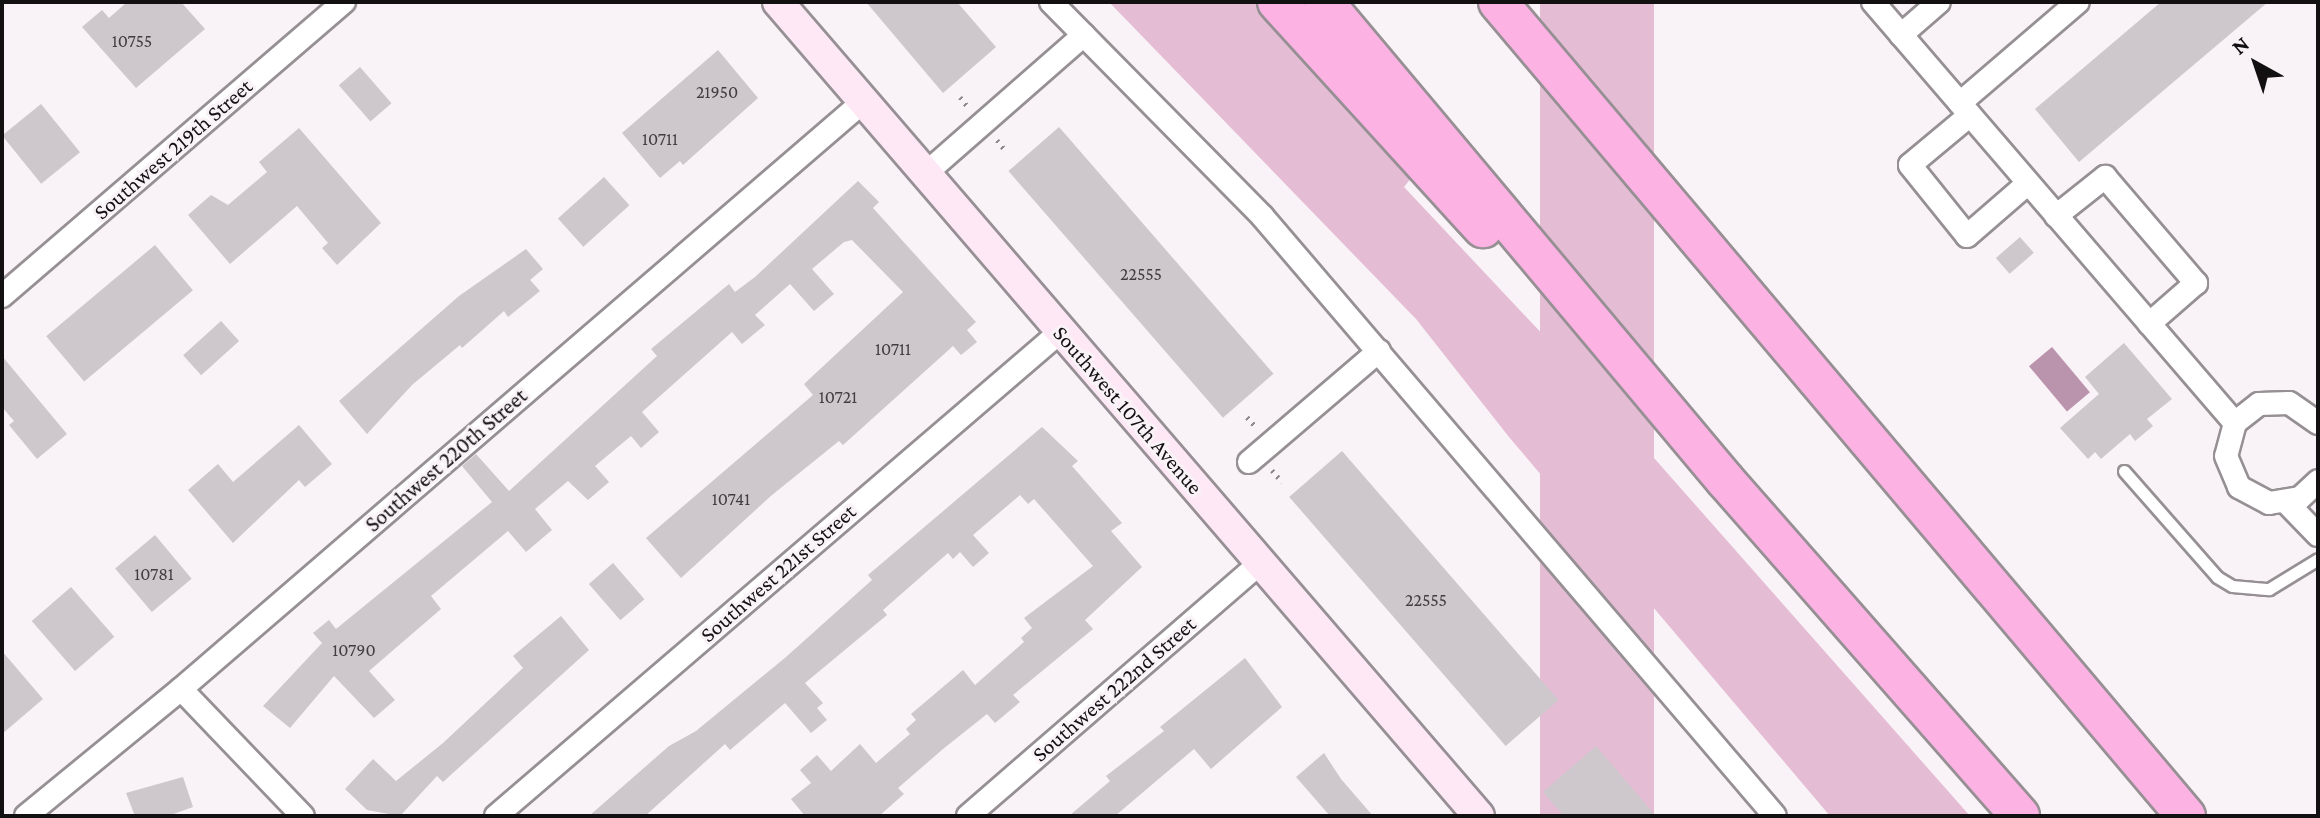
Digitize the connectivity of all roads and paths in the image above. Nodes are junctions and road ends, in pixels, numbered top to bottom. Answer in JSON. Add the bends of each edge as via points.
{"nodes":[{"id":1,"x":344,"y":2,"type":"edge"},
{"id":2,"x":778,"y":2,"type":"edge"},
{"id":3,"x":1051,"y":2,"type":"edge"},
{"id":4,"x":1277,"y":2,"type":"edge"},
{"id":5,"x":1324,"y":2,"type":"edge"},
{"id":6,"x":1498,"y":2,"type":"edge"},
{"id":7,"x":1873,"y":2,"type":"edge"},
{"id":8,"x":1939,"y":2,"type":"edge"},
{"id":9,"x":2078,"y":2,"type":"edge"},
{"id":10,"x":1084,"y":35,"type":"junction"},
{"id":11,"x":1901,"y":35,"type":"junction"},
{"id":12,"x":864,"y":101,"type":"junction"},
{"id":13,"x":1965,"y":109,"type":"junction"},
{"id":14,"x":925,"y":174,"type":"junction"},
{"id":15,"x":2027,"y":184,"type":"junction"},
{"id":16,"x":2056,"y":216,"type":"junction"},
{"id":17,"x":2,"y":296,"type":"edge"},
{"id":18,"x":2149,"y":324,"type":"junction"},
{"id":19,"x":1060,"y":332,"type":"junction"},
{"id":20,"x":1379,"y":351,"type":"junction"},
{"id":21,"x":2317,"y":419,"type":"edge"},
{"id":22,"x":2235,"y":423,"type":"junction"},
{"id":23,"x":1249,"y":462,"type":"dead end"},
{"id":24,"x":2124,"y":471,"type":"dead end"},
{"id":25,"x":1725,"y":480,"type":"junction"},
{"id":26,"x":2318,"y":481,"type":"edge"},
{"id":27,"x":2286,"y":502,"type":"junction"},
{"id":28,"x":2318,"y":535,"type":"edge"},
{"id":29,"x":2318,"y":559,"type":"edge"},
{"id":30,"x":1260,"y":563,"type":"junction"},
{"id":31,"x":181,"y":689,"type":"junction"},
{"id":32,"x":2176,"y":804,"type":"edge"},
{"id":33,"x":26,"y":816,"type":"edge"},
{"id":34,"x":303,"y":816,"type":"edge"},
{"id":35,"x":496,"y":816,"type":"edge"},
{"id":36,"x":968,"y":816,"type":"edge"},
{"id":37,"x":1479,"y":816,"type":"edge"},
{"id":38,"x":1775,"y":816,"type":"edge"},
{"id":39,"x":2020,"y":816,"type":"edge"}],
"edges":[{"from":1,"to":17,"type":"street","name":"Southwest 219th Street"},
{"from":2,"to":12,"type":"street","name":"Southwest 107th Avenue"},
{"from":3,"to":10,"type":"street"},
{"from":4,"to":25,"type":"highway","via":[[1563,314]]},
{"from":5,"to":25,"type":"highway"},
{"from":6,"to":32,"type":"highway"},
{"from":7,"to":11,"type":"street"},
{"from":8,"to":11,"type":"street"},
{"from":9,"to":13,"type":"street"},
{"from":10,"to":14,"type":"street"},
{"from":10,"to":20,"type":"street","via":[[1240,192]]},
{"from":11,"to":13,"type":"street"},
{"from":12,"to":14,"type":"street","name":"Southwest 107th Avenue"},
{"from":12,"to":31,"type":"street","name":"Southwest 220th Street"},
{"from":13,"to":15,"type":"street"},
{"from":13,"to":15,"type":"street","via":[[1910,165],[1967,236]]},
{"from":14,"to":19,"type":"street","name":"Southwest 107th Avenue"},
{"from":15,"to":16,"type":"street"},
{"from":16,"to":18,"type":"street"},
{"from":16,"to":18,"type":"street","via":[[2105,177],[2196,283]]},
{"from":18,"to":22,"type":"street"},
{"from":19,"to":30,"type":"street","name":"Southwest 107th Avenue"},
{"from":19,"to":35,"type":"street","name":"Southwest 221st Street"},
{"from":20,"to":23,"type":"street"},
{"from":20,"to":38,"type":"street"},
{"from":21,"to":22,"type":"street","via":[[2275,401],[2259,404]]},
{"from":22,"to":27,"type":"street","via":[[2226,456],[2239,487],[2252,498]]},
{"from":24,"to":29,"type":"lane","via":[[2217,577],[2232,586],[2269,589]]},
{"from":25,"to":39,"type":"highway"},
{"from":26,"to":27,"type":"street"},
{"from":27,"to":28,"type":"street"},
{"from":30,"to":36,"type":"street","name":"Southwest 222nd Street"},
{"from":30,"to":37,"type":"street","name":"Southwest 107th Avenue"},
{"from":31,"to":33,"type":"street","name":"Southwest 220th Street"},
{"from":31,"to":34,"type":"street"}]}
